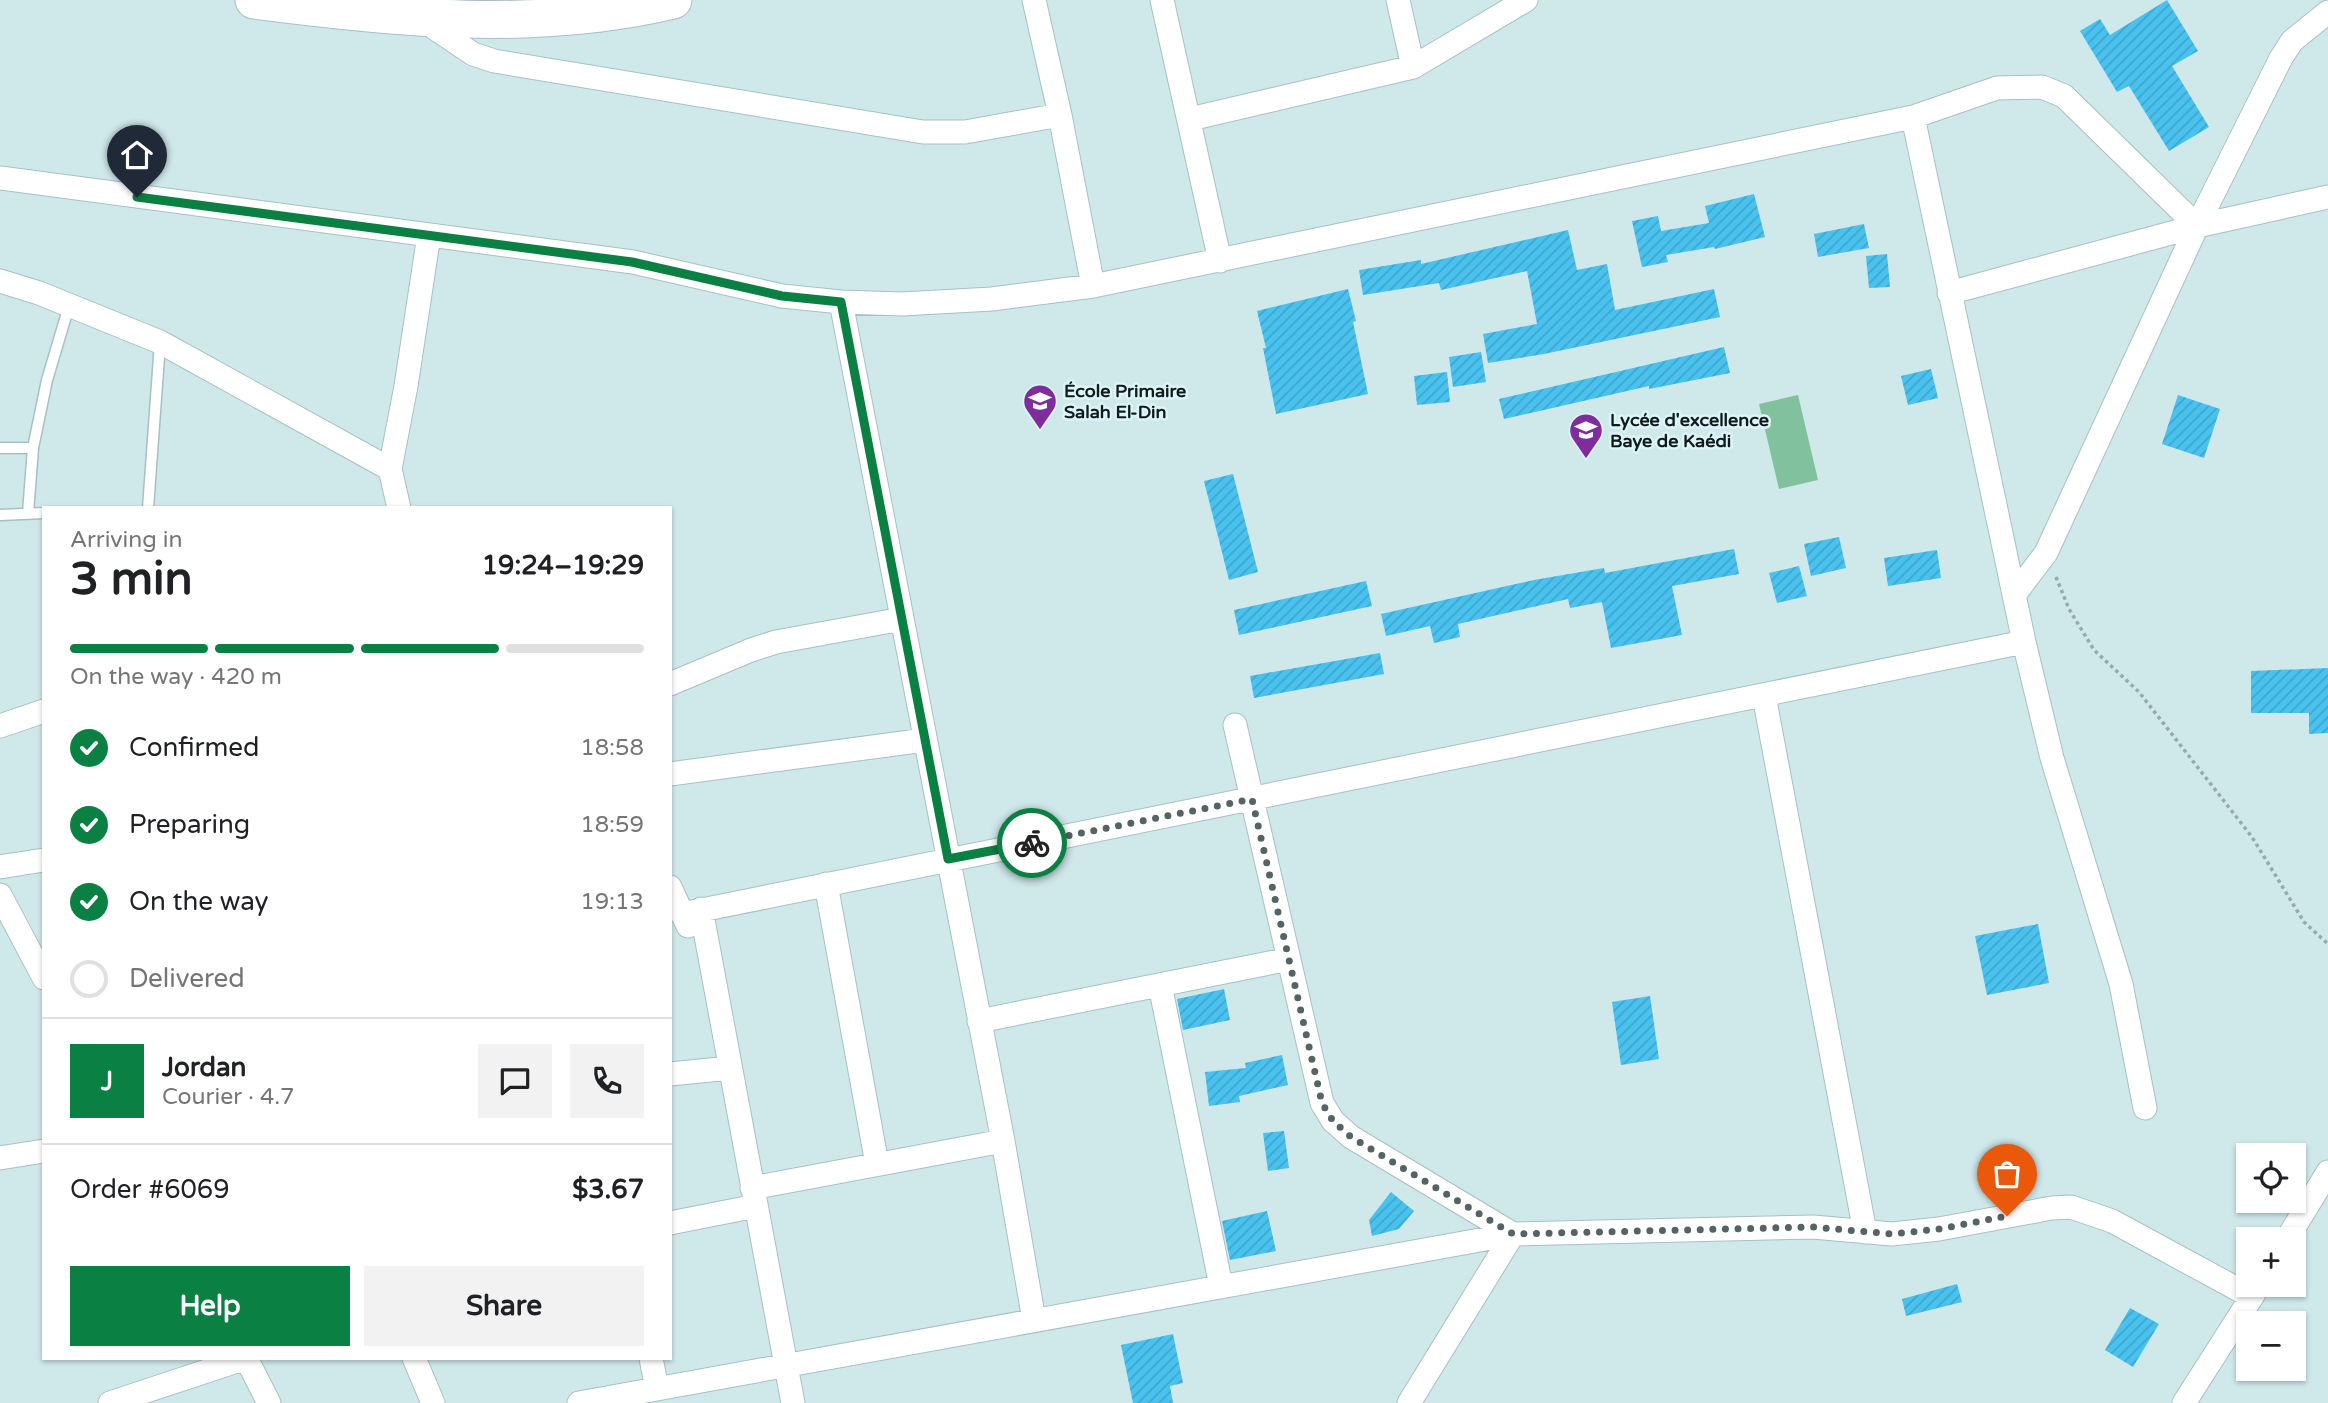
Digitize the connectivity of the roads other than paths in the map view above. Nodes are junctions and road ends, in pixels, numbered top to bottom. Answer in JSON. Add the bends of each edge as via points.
{"nodes":[{"id":1,"x":254,"y":0,"type":"edge"},
{"id":2,"x":673,"y":0,"type":"edge"},
{"id":3,"x":1034,"y":0,"type":"edge"},
{"id":4,"x":1162,"y":0,"type":"edge"},
{"id":5,"x":1398,"y":0,"type":"edge"},
{"id":6,"x":1526,"y":0,"type":"edge"},
{"id":7,"x":351,"y":6,"type":"edge"},
{"id":8,"x":2328,"y":12,"type":"edge"},
{"id":9,"x":418,"y":17,"type":"junction"},
{"id":10,"x":1413,"y":67,"type":"junction"},
{"id":11,"x":1060,"y":115,"type":"junction"},
{"id":12,"x":1913,"y":117,"type":"junction"},
{"id":13,"x":1190,"y":118,"type":"junction"},
{"id":14,"x":0,"y":178,"type":"edge"},
{"id":15,"x":2328,"y":197,"type":"edge"},
{"id":16,"x":2197,"y":226,"type":"junction"},
{"id":17,"x":429,"y":235,"type":"junction"},
{"id":18,"x":1220,"y":261,"type":"junction"},
{"id":19,"x":0,"y":281,"type":"edge"},
{"id":20,"x":1093,"y":286,"type":"junction"},
{"id":21,"x":1949,"y":293,"type":"junction"},
{"id":22,"x":841,"y":302,"type":"junction"},
{"id":23,"x":69,"y":306,"type":"junction"},
{"id":24,"x":160,"y":342,"type":"junction"},
{"id":25,"x":0,"y":447,"type":"edge"},
{"id":26,"x":33,"y":448,"type":"junction"},
{"id":27,"x":390,"y":469,"type":"junction"},
{"id":28,"x":148,"y":506,"type":"edge"},
{"id":29,"x":399,"y":506,"type":"edge"},
{"id":30,"x":28,"y":513,"type":"junction"},
{"id":31,"x":42,"y":513,"type":"edge"},
{"id":32,"x":0,"y":515,"type":"edge"},
{"id":33,"x":2014,"y":595,"type":"junction"},
{"id":34,"x":902,"y":619,"type":"junction"},
{"id":35,"x":2024,"y":642,"type":"junction"},
{"id":36,"x":672,"y":683,"type":"edge"},
{"id":37,"x":1765,"y":696,"type":"junction"},
{"id":38,"x":42,"y":712,"type":"edge"},
{"id":39,"x":1235,"y":725,"type":"dead end"},
{"id":40,"x":0,"y":726,"type":"edge"},
{"id":41,"x":925,"y":740,"type":"junction"},
{"id":42,"x":672,"y":774,"type":"edge"},
{"id":43,"x":1252,"y":799,"type":"junction"},
{"id":44,"x":948,"y":859,"type":"junction"},
{"id":45,"x":42,"y":860,"type":"edge"},
{"id":46,"x":0,"y":867,"type":"edge"},
{"id":47,"x":826,"y":884,"type":"junction"},
{"id":48,"x":672,"y":889,"type":"edge"},
{"id":49,"x":0,"y":895,"type":"edge"},
{"id":50,"x":691,"y":911,"type":"junction"},
{"id":51,"x":1289,"y":959,"type":"junction"},
{"id":52,"x":42,"y":974,"type":"edge"},
{"id":53,"x":1160,"y":985,"type":"junction"},
{"id":54,"x":979,"y":1021,"type":"junction"},
{"id":55,"x":730,"y":1068,"type":"junction"},
{"id":56,"x":672,"y":1074,"type":"edge"},
{"id":57,"x":2145,"y":1108,"type":"dead end"},
{"id":58,"x":1003,"y":1140,"type":"junction"},
{"id":59,"x":42,"y":1151,"type":"edge"},
{"id":60,"x":0,"y":1158,"type":"edge"},
{"id":61,"x":877,"y":1164,"type":"junction"},
{"id":62,"x":2328,"y":1172,"type":"edge"},
{"id":63,"x":754,"y":1197,"type":"junction"},
{"id":64,"x":672,"y":1222,"type":"edge"},
{"id":65,"x":2294,"y":1227,"type":"edge"},
{"id":66,"x":1865,"y":1232,"type":"junction"},
{"id":67,"x":1513,"y":1234,"type":"junction"},
{"id":68,"x":2236,"y":1281,"type":"edge"},
{"id":69,"x":1221,"y":1286,"type":"junction"},
{"id":70,"x":2252,"y":1297,"type":"edge"},
{"id":71,"x":1034,"y":1320,"type":"junction"},
{"id":72,"x":240,"y":1360,"type":"edge"},
{"id":73,"x":247,"y":1360,"type":"edge"},
{"id":74,"x":415,"y":1360,"type":"edge"},
{"id":75,"x":651,"y":1360,"type":"edge"},
{"id":76,"x":785,"y":1365,"type":"junction"},
{"id":77,"x":657,"y":1389,"type":"junction"},
{"id":78,"x":110,"y":1403,"type":"edge"},
{"id":79,"x":270,"y":1403,"type":"edge"},
{"id":80,"x":433,"y":1403,"type":"edge"},
{"id":81,"x":579,"y":1403,"type":"edge"},
{"id":82,"x":793,"y":1403,"type":"edge"},
{"id":83,"x":1409,"y":1403,"type":"edge"},
{"id":84,"x":2184,"y":1403,"type":"edge"}],
"edges":[{"from":1,"to":7,"type":"main road"},
{"from":2,"to":9,"type":"main road","via":[[547,19]]},
{"from":3,"to":11,"type":"street"},
{"from":4,"to":13,"type":"street"},
{"from":5,"to":10,"type":"street"},
{"from":6,"to":10,"type":"street"},
{"from":7,"to":9,"type":"main road"},
{"from":8,"to":16,"type":"street","via":[[2292,41],[2281,58]]},
{"from":9,"to":11,"type":"street","via":[[473,54],[494,61],[923,132],[965,132]]},
{"from":10,"to":13,"type":"street"},
{"from":11,"to":20,"type":"street"},
{"from":12,"to":16,"type":"street","via":[[1997,88],[2042,87],[2064,96]]},
{"from":12,"to":18,"type":"street"},
{"from":12,"to":21,"type":"street"},
{"from":13,"to":18,"type":"street"},
{"from":14,"to":17,"type":"street"},
{"from":15,"to":16,"type":"street"},
{"from":16,"to":21,"type":"street"},
{"from":16,"to":33,"type":"street","via":[[2046,553]]},
{"from":17,"to":22,"type":"street","via":[[632,262],[782,296]]},
{"from":17,"to":27,"type":"street"},
{"from":18,"to":20,"type":"street"},
{"from":19,"to":23,"type":"street"},
{"from":20,"to":22,"type":"street","via":[[952,303]]},
{"from":21,"to":33,"type":"street"},
{"from":22,"to":34,"type":"street"},
{"from":23,"to":24,"type":"street"},
{"from":23,"to":26,"type":"lane"},
{"from":24,"to":27,"type":"street"},
{"from":24,"to":28,"type":"lane"},
{"from":25,"to":26,"type":"lane"},
{"from":26,"to":30,"type":"lane"},
{"from":27,"to":29,"type":"street"},
{"from":30,"to":31,"type":"lane"},
{"from":30,"to":32,"type":"lane"},
{"from":33,"to":35,"type":"street"},
{"from":34,"to":36,"type":"street","via":[[776,642]]},
{"from":34,"to":41,"type":"street"},
{"from":35,"to":37,"type":"street"},
{"from":35,"to":57,"type":"street","via":[[2052,758],[2121,984]]},
{"from":37,"to":43,"type":"street"},
{"from":37,"to":66,"type":"street"},
{"from":38,"to":40,"type":"street"},
{"from":39,"to":43,"type":"street"},
{"from":41,"to":42,"type":"street"},
{"from":41,"to":44,"type":"street"},
{"from":43,"to":44,"type":"street"},
{"from":43,"to":51,"type":"street"},
{"from":44,"to":47,"type":"street"},
{"from":44,"to":54,"type":"street"},
{"from":45,"to":46,"type":"street"},
{"from":47,"to":50,"type":"street"},
{"from":47,"to":61,"type":"street"},
{"from":48,"to":50,"type":"street"},
{"from":49,"to":52,"type":"street"},
{"from":50,"to":55,"type":"street","via":[[712,972]]},
{"from":51,"to":53,"type":"street"},
{"from":51,"to":67,"type":"street","via":[[1322,1103],[1333,1121],[1351,1137]]},
{"from":53,"to":54,"type":"street"},
{"from":53,"to":69,"type":"street"},
{"from":54,"to":58,"type":"street"},
{"from":55,"to":56,"type":"street"},
{"from":55,"to":63,"type":"street"},
{"from":58,"to":61,"type":"street"},
{"from":58,"to":71,"type":"street"},
{"from":59,"to":60,"type":"street"},
{"from":61,"to":63,"type":"street"},
{"from":62,"to":65,"type":"street"},
{"from":63,"to":64,"type":"street"},
{"from":63,"to":76,"type":"street"},
{"from":66,"to":67,"type":"street","via":[[1813,1227]]},
{"from":66,"to":68,"type":"street","via":[[1913,1232],[2071,1207],[2112,1221]]},
{"from":67,"to":69,"type":"street"},
{"from":67,"to":83,"type":"street"},
{"from":69,"to":71,"type":"street"},
{"from":70,"to":84,"type":"street"},
{"from":71,"to":76,"type":"street"},
{"from":72,"to":78,"type":"street"},
{"from":73,"to":79,"type":"street"},
{"from":74,"to":80,"type":"street"},
{"from":75,"to":77,"type":"street"},
{"from":76,"to":77,"type":"street"},
{"from":76,"to":82,"type":"street"},
{"from":77,"to":81,"type":"street"}]}
